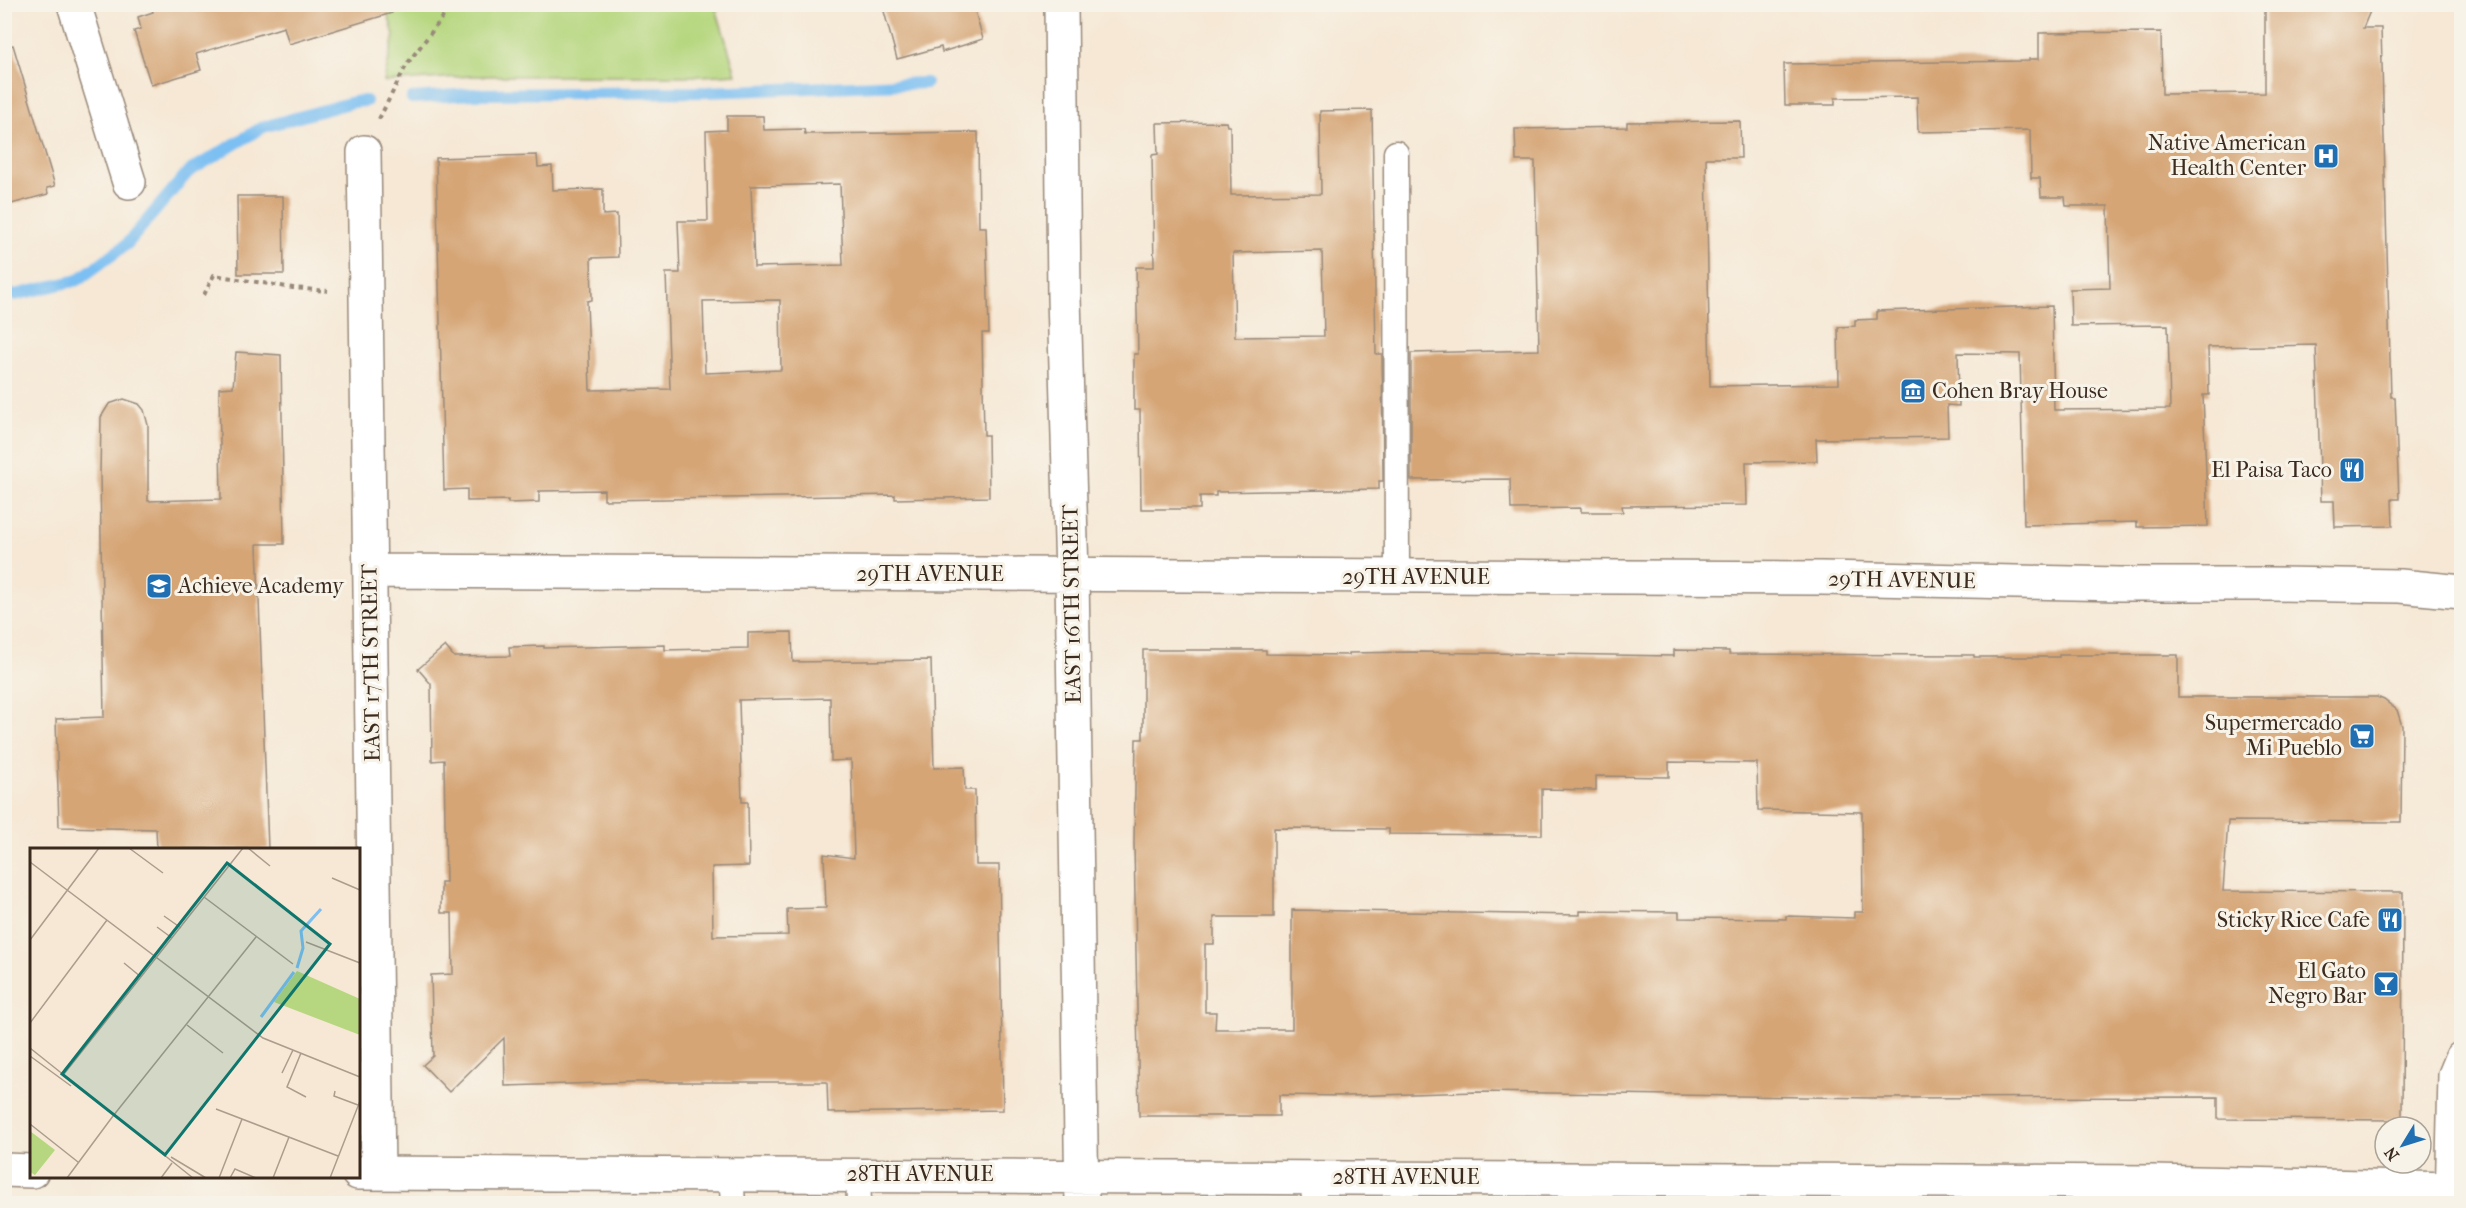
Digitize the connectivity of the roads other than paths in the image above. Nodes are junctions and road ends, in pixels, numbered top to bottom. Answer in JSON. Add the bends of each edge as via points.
{"nodes":[{"id":1,"x":74,"y":4,"type":"edge"},
{"id":2,"x":1061,"y":4,"type":"edge"},
{"id":3,"x":364,"y":152,"type":"road end"},
{"id":4,"x":1396,"y":153,"type":"dead end"},
{"id":5,"x":129,"y":183,"type":"dead end"},
{"id":6,"x":370,"y":572,"type":"junction"},
{"id":7,"x":1072,"y":575,"type":"junction"},
{"id":8,"x":1397,"y":577,"type":"junction"},
{"id":9,"x":2462,"y":592,"type":"edge"},
{"id":10,"x":2462,"y":1058,"type":"edge"},
{"id":11,"x":4,"y":1170,"type":"edge"},
{"id":12,"x":30,"y":1171,"type":"edge"},
{"id":13,"x":368,"y":1173,"type":"edge"},
{"id":14,"x":732,"y":1188,"type":"edge"},
{"id":15,"x":859,"y":1189,"type":"edge"},
{"id":16,"x":1081,"y":1189,"type":"edge"},
{"id":17,"x":1314,"y":1190,"type":"edge"},
{"id":18,"x":2452,"y":1196,"type":"edge"}],
"edges":[{"from":1,"to":5,"type":"street"},
{"from":2,"to":7,"type":"street","name":"EAST 16TH STREET"},
{"from":3,"to":6,"type":"street","name":"EAST 17TH STREET"},
{"from":4,"to":8,"type":"lane"},
{"from":6,"to":7,"type":"street","name":"29TH AVENUE"},
{"from":6,"to":13,"type":"street","name":"EAST 17TH STREET"},
{"from":7,"to":8,"type":"street","name":"29TH AVENUE"},
{"from":7,"to":16,"type":"street","name":"EAST 16TH STREET"},
{"from":8,"to":9,"type":"street","name":"29TH AVENUE","via":[[2271,584],[2400,586]]},
{"from":10,"to":18,"type":"street","via":[[2456,1075]]},
{"from":11,"to":12,"type":"street"},
{"from":13,"to":14,"type":"street","name":"28TH AVENUE"},
{"from":14,"to":15,"type":"street","name":"28TH AVENUE"},
{"from":15,"to":16,"type":"street","name":"28TH AVENUE"},
{"from":16,"to":17,"type":"street","name":"28TH AVENUE"},
{"from":17,"to":18,"type":"street","name":"28TH AVENUE","via":[[2141,1182]]}]}
